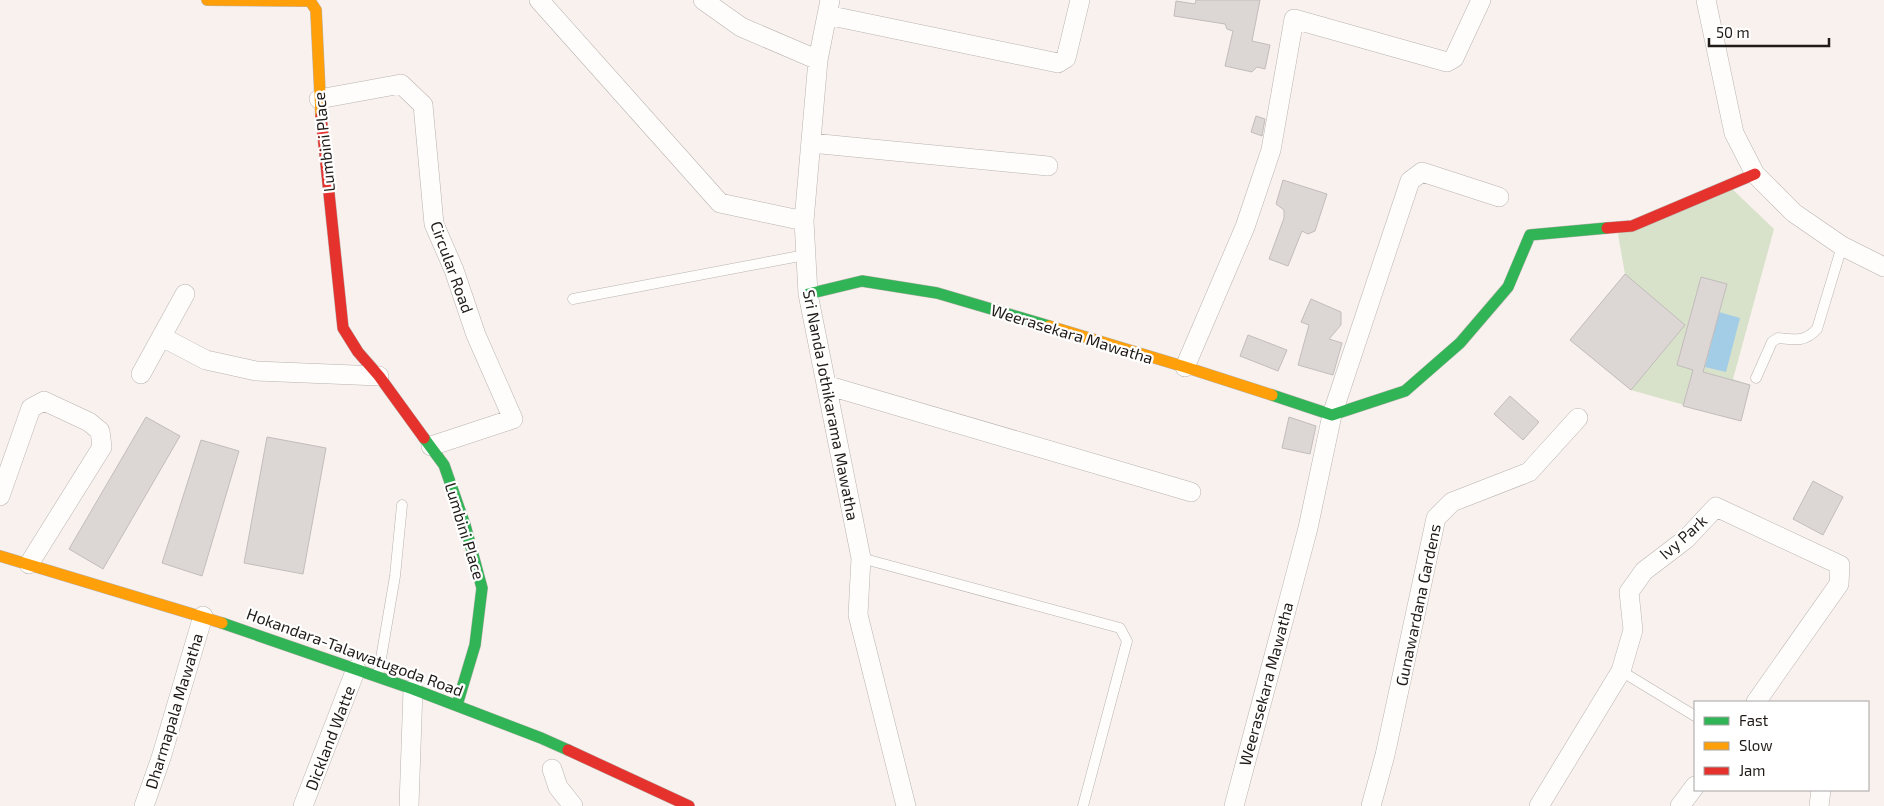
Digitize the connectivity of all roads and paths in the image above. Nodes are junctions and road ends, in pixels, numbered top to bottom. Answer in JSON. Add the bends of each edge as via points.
{"nodes":[{"id":1,"x":207,"y":0,"type":"edge"},
{"id":2,"x":539,"y":0,"type":"edge"},
{"id":3,"x":703,"y":0,"type":"edge"},
{"id":4,"x":1080,"y":0,"type":"edge"},
{"id":5,"x":1481,"y":0,"type":"edge"},
{"id":6,"x":1706,"y":0,"type":"edge"},
{"id":7,"x":828,"y":7,"type":"edge"},
{"id":8,"x":818,"y":60,"type":"junction"},
{"id":9,"x":319,"y":99,"type":"junction"},
{"id":10,"x":811,"y":143,"type":"junction"},
{"id":11,"x":1048,"y":166,"type":"dead end"},
{"id":12,"x":1755,"y":174,"type":"junction"},
{"id":13,"x":1499,"y":197,"type":"dead end"},
{"id":14,"x":804,"y":221,"type":"junction"},
{"id":15,"x":1842,"y":246,"type":"junction"},
{"id":16,"x":805,"y":256,"type":"junction"},
{"id":17,"x":1884,"y":267,"type":"edge"},
{"id":18,"x":185,"y":294,"type":"dead end"},
{"id":19,"x":808,"y":294,"type":"junction"},
{"id":20,"x":573,"y":299,"type":"dead end"},
{"id":21,"x":162,"y":337,"type":"junction"},
{"id":22,"x":1185,"y":367,"type":"junction"},
{"id":23,"x":141,"y":374,"type":"dead end"},
{"id":24,"x":379,"y":376,"type":"junction"},
{"id":25,"x":1756,"y":378,"type":"dead end"},
{"id":26,"x":826,"y":385,"type":"junction"},
{"id":27,"x":1332,"y":415,"type":"junction"},
{"id":28,"x":1578,"y":418,"type":"dead end"},
{"id":29,"x":431,"y":446,"type":"junction"},
{"id":30,"x":1192,"y":492,"type":"dead end"},
{"id":31,"x":0,"y":496,"type":"edge"},
{"id":32,"x":402,"y":505,"type":"dead end"},
{"id":33,"x":0,"y":556,"type":"edge"},
{"id":34,"x":860,"y":558,"type":"junction"},
{"id":35,"x":30,"y":564,"type":"junction"},
{"id":36,"x":203,"y":616,"type":"junction"},
{"id":37,"x":356,"y":670,"type":"junction"},
{"id":38,"x":1621,"y":671,"type":"junction"},
{"id":39,"x":378,"y":677,"type":"junction"},
{"id":40,"x":413,"y":689,"type":"junction"},
{"id":41,"x":1757,"y":701,"type":"edge"},
{"id":42,"x":457,"y":705,"type":"junction"},
{"id":43,"x":1694,"y":715,"type":"edge"},
{"id":44,"x":552,"y":769,"type":"dead end"},
{"id":45,"x":1694,"y":787,"type":"edge"},
{"id":46,"x":1821,"y":791,"type":"edge"},
{"id":47,"x":144,"y":806,"type":"edge"},
{"id":48,"x":303,"y":806,"type":"edge"},
{"id":49,"x":409,"y":806,"type":"edge"},
{"id":50,"x":572,"y":806,"type":"edge"},
{"id":51,"x":689,"y":806,"type":"edge"},
{"id":52,"x":906,"y":806,"type":"edge"},
{"id":53,"x":1083,"y":806,"type":"edge"},
{"id":54,"x":1234,"y":806,"type":"edge"},
{"id":55,"x":1371,"y":806,"type":"edge"},
{"id":56,"x":1539,"y":806,"type":"edge"},
{"id":57,"x":1680,"y":806,"type":"edge"},
{"id":58,"x":1819,"y":806,"type":"edge"}],
"edges":[{"from":1,"to":9,"type":"street","name":"Lumbini Place","via":[[310,1],[316,10]]},
{"from":2,"to":14,"type":"street","via":[[720,203]]},
{"from":3,"to":8,"type":"street","via":[[741,27]]},
{"from":4,"to":7,"type":"street","via":[[1066,58],[1058,63]]},
{"from":5,"to":22,"type":"street","via":[[1454,58],[1447,62],[1294,18],[1271,150],[1245,227]]},
{"from":6,"to":12,"type":"street","via":[[1734,133]]},
{"from":7,"to":8,"type":"street","name":"Sri Nanda Jothikarama Mawatha"},
{"from":8,"to":10,"type":"street","name":"Sri Nanda Jothikarama Mawatha"},
{"from":9,"to":24,"type":"street","name":"Lumbini Place","via":[[342,328]]},
{"from":9,"to":29,"type":"street","name":"Circular Road","via":[[401,84],[423,105],[434,224],[476,335],[513,419]]},
{"from":10,"to":11,"type":"street"},
{"from":10,"to":14,"type":"street","name":"Sri Nanda Jothikarama Mawatha"},
{"from":12,"to":15,"type":"street","via":[[1794,213]]},
{"from":12,"to":27,"type":"street","via":[[1632,226],[1530,235],[1508,287],[1460,343],[1405,391]]},
{"from":13,"to":27,"type":"street","name":"Weerasekara Mawatha","via":[[1422,172],[1410,181]]},
{"from":14,"to":16,"type":"street","name":"Sri Nanda Jothikarama Mawatha"},
{"from":15,"to":17,"type":"street"},
{"from":15,"to":25,"type":"lane","via":[[1817,328],[1810,336],[1798,341],[1778,338],[1772,342]]},
{"from":16,"to":19,"type":"street","name":"Sri Nanda Jothikarama Mawatha"},
{"from":16,"to":20,"type":"lane"},
{"from":18,"to":21,"type":"street"},
{"from":19,"to":22,"type":"street","name":"Weerasekara Mawatha","via":[[862,281],[937,293]]},
{"from":19,"to":26,"type":"street","name":"Sri Nanda Jothikarama Mawatha"},
{"from":21,"to":23,"type":"street"},
{"from":21,"to":24,"type":"street","via":[[206,360],[256,371]]},
{"from":22,"to":27,"type":"street","name":"Weerasekara Mawatha"},
{"from":24,"to":29,"type":"street","name":"Lumbini Place"},
{"from":26,"to":30,"type":"street"},
{"from":26,"to":34,"type":"street","name":"Sri Nanda Jothikarama Mawatha"},
{"from":27,"to":54,"type":"street","name":"Weerasekara Mawatha","via":[[1308,528]]},
{"from":28,"to":55,"type":"street","name":"Gunawardana Gardens","via":[[1529,472],[1452,502],[1436,518]]},
{"from":29,"to":42,"type":"street","name":"Lumbini Place","via":[[444,465],[466,525],[482,588],[475,645]]},
{"from":31,"to":35,"type":"street","via":[[31,408],[44,401],[89,422],[100,431],[102,447]]},
{"from":32,"to":39,"type":"lane"},
{"from":33,"to":35,"type":"street","name":"Hokandara-Talawatugoda Road"},
{"from":34,"to":52,"type":"street","name":"Sri Nanda Jothikarama Mawatha","via":[[858,615]]},
{"from":34,"to":53,"type":"lane","via":[[1120,628],[1128,640]]},
{"from":35,"to":36,"type":"street","name":"Hokandara-Talawatugoda Road"},
{"from":36,"to":37,"type":"street","name":"Hokandara-Talawatugoda Road"},
{"from":36,"to":47,"type":"street","name":"Dharmapala Mawatha"},
{"from":37,"to":39,"type":"street","name":"Hokandara-Talawatugoda Road"},
{"from":37,"to":48,"type":"street","name":"Dickland Watte"},
{"from":38,"to":41,"type":"street","name":"Ivy Park","via":[[1633,630],[1629,592],[1644,571],[1686,539],[1716,507],[1840,565],[1839,584]]},
{"from":38,"to":43,"type":"lane"},
{"from":38,"to":56,"type":"street","name":"Ivy Park"},
{"from":39,"to":40,"type":"street","name":"Hokandara-Talawatugoda Road"},
{"from":40,"to":42,"type":"street","name":"Hokandara-Talawatugoda Road"},
{"from":40,"to":49,"type":"street"},
{"from":42,"to":51,"type":"street","name":"Hokandara-Talawatugoda Road","via":[[556,744]]},
{"from":44,"to":50,"type":"street","via":[[558,787]]},
{"from":45,"to":57,"type":"street"},
{"from":46,"to":58,"type":"street"}]}
